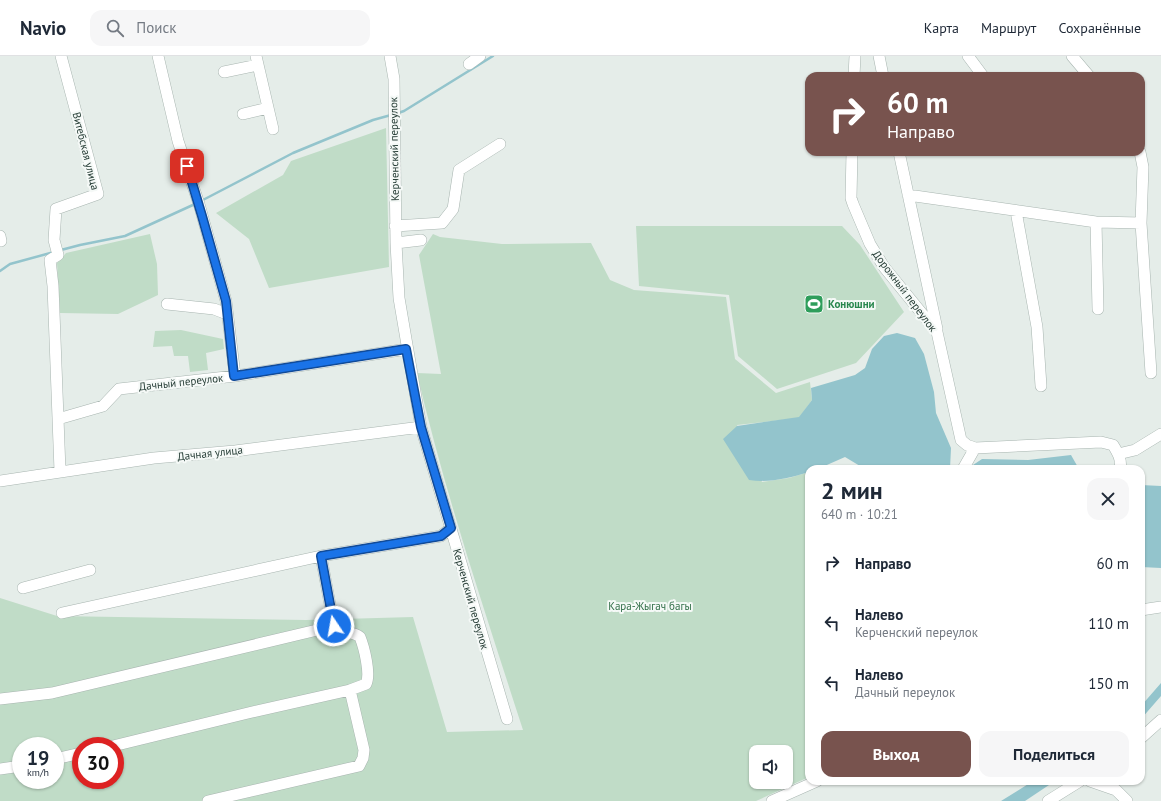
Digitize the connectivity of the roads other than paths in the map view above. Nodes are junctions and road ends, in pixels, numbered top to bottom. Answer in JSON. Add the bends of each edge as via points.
{"nodes":[{"id":1,"x":61,"y":56,"type":"edge"},
{"id":2,"x":158,"y":56,"type":"edge"},
{"id":3,"x":390,"y":56,"type":"edge"},
{"id":4,"x":480,"y":56,"type":"edge"},
{"id":5,"x":855,"y":56,"type":"edge"},
{"id":6,"x":879,"y":56,"type":"edge"},
{"id":7,"x":968,"y":56,"type":"edge"},
{"id":8,"x":1072,"y":56,"type":"edge"},
{"id":9,"x":257,"y":60,"type":"edge"},
{"id":10,"x":469,"y":64,"type":"dead end"},
{"id":11,"x":224,"y":72,"type":"dead end"},
{"id":12,"x":854,"y":72,"type":"edge"},
{"id":13,"x":882,"y":72,"type":"edge"},
{"id":14,"x":980,"y":72,"type":"edge"},
{"id":15,"x":1086,"y":72,"type":"edge"},
{"id":16,"x":268,"y":108,"type":"junction"},
{"id":17,"x":244,"y":114,"type":"dead end"},
{"id":18,"x":273,"y":129,"type":"dead end"},
{"id":19,"x":500,"y":144,"type":"dead end"},
{"id":20,"x":852,"y":156,"type":"edge"},
{"id":21,"x":900,"y":156,"type":"edge"},
{"id":22,"x":1141,"y":156,"type":"edge"},
{"id":23,"x":908,"y":195,"type":"junction"},
{"id":24,"x":1016,"y":211,"type":"junction"},
{"id":25,"x":1096,"y":222,"type":"junction"},
{"id":26,"x":1141,"y":223,"type":"junction"},
{"id":27,"x":395,"y":226,"type":"junction"},
{"id":28,"x":421,"y":240,"type":"dead end"},
{"id":29,"x":396,"y":243,"type":"junction"},
{"id":30,"x":167,"y":304,"type":"dead end"},
{"id":31,"x":1098,"y":309,"type":"dead end"},
{"id":32,"x":227,"y":314,"type":"junction"},
{"id":33,"x":937,"y":332,"type":"junction"},
{"id":34,"x":406,"y":349,"type":"junction"},
{"id":35,"x":1151,"y":373,"type":"dead end"},
{"id":36,"x":234,"y":376,"type":"junction"},
{"id":37,"x":1041,"y":386,"type":"dead end"},
{"id":38,"x":58,"y":419,"type":"junction"},
{"id":39,"x":421,"y":427,"type":"junction"},
{"id":40,"x":1161,"y":434,"type":"edge"},
{"id":41,"x":975,"y":448,"type":"junction"},
{"id":42,"x":1118,"y":454,"type":"junction"},
{"id":43,"x":965,"y":465,"type":"edge"},
{"id":44,"x":1121,"y":465,"type":"edge"},
{"id":45,"x":60,"y":471,"type":"junction"},
{"id":46,"x":0,"y":481,"type":"edge"},
{"id":47,"x":451,"y":528,"type":"junction"},
{"id":48,"x":321,"y":556,"type":"junction"},
{"id":49,"x":90,"y":570,"type":"dead end"},
{"id":50,"x":23,"y":588,"type":"dead end"},
{"id":51,"x":1161,"y":607,"type":"edge"},
{"id":52,"x":1145,"y":609,"type":"edge"},
{"id":53,"x":62,"y":613,"type":"dead end"},
{"id":54,"x":334,"y":626,"type":"junction"},
{"id":55,"x":350,"y":690,"type":"junction"},
{"id":56,"x":0,"y":699,"type":"edge"},
{"id":57,"x":507,"y":719,"type":"dead end"},
{"id":58,"x":1161,"y":720,"type":"edge"},
{"id":59,"x":1145,"y":734,"type":"edge"},
{"id":60,"x":124,"y":743,"type":"edge"},
{"id":61,"x":12,"y":767,"type":"edge"},
{"id":62,"x":0,"y":769,"type":"edge"},
{"id":63,"x":808,"y":785,"type":"edge"},
{"id":64,"x":1074,"y":785,"type":"edge"},
{"id":65,"x":1102,"y":785,"type":"edge"},
{"id":66,"x":208,"y":801,"type":"edge"},
{"id":67,"x":772,"y":801,"type":"edge"},
{"id":68,"x":1048,"y":801,"type":"edge"},
{"id":69,"x":1127,"y":801,"type":"edge"}],
"edges":[{"from":1,"to":38,"type":"street","name":"Витебская улица","via":[[98,194],[56,209],[54,240],[58,255],[50,260]]},
{"from":2,"to":32,"type":"street","via":[[178,141],[213,251]]},
{"from":3,"to":27,"type":"street","name":"Керченский переулок","via":[[394,79]]},
{"from":4,"to":10,"type":"street"},
{"from":5,"to":12,"type":"street"},
{"from":6,"to":13,"type":"street"},
{"from":7,"to":14,"type":"street"},
{"from":8,"to":15,"type":"street"},
{"from":9,"to":11,"type":"street"},
{"from":9,"to":16,"type":"street"},
{"from":16,"to":17,"type":"street"},
{"from":16,"to":18,"type":"street"},
{"from":19,"to":27,"type":"street","via":[[459,170],[453,209],[442,223]]},
{"from":20,"to":33,"type":"street","name":"Дорожный переулок","via":[[851,198],[870,244],[884,267]]},
{"from":21,"to":23,"type":"street"},
{"from":22,"to":26,"type":"street","via":[[1143,167]]},
{"from":23,"to":24,"type":"street"},
{"from":23,"to":33,"type":"street"},
{"from":24,"to":25,"type":"street"},
{"from":24,"to":37,"type":"street","via":[[1037,326]]},
{"from":25,"to":26,"type":"street"},
{"from":25,"to":31,"type":"street"},
{"from":26,"to":35,"type":"street"},
{"from":27,"to":29,"type":"street","name":"Керченский переулок"},
{"from":28,"to":29,"type":"street"},
{"from":29,"to":34,"type":"street","name":"Керченский переулок","via":[[398,298]]},
{"from":30,"to":32,"type":"street","via":[[214,309]]},
{"from":32,"to":36,"type":"street"},
{"from":33,"to":41,"type":"street","name":"Дорожный переулок","via":[[962,440]]},
{"from":34,"to":36,"type":"street","name":"Дачный переулок"},
{"from":34,"to":39,"type":"street","name":"Керченский переулок"},
{"from":36,"to":38,"type":"street","name":"Дачный переулок","via":[[119,389],[103,406]]},
{"from":38,"to":45,"type":"street"},
{"from":39,"to":45,"type":"street","name":"Дачная улица"},
{"from":39,"to":47,"type":"street","name":"Керченский переулок"},
{"from":40,"to":42,"type":"street","via":[[1135,450]]},
{"from":41,"to":42,"type":"street","via":[[1101,442],[1113,445]]},
{"from":41,"to":43,"type":"street"},
{"from":42,"to":44,"type":"street"},
{"from":45,"to":46,"type":"street","name":"Дачная улица"},
{"from":47,"to":48,"type":"street","via":[[441,536]]},
{"from":47,"to":57,"type":"street","name":"Керченский переулок"},
{"from":48,"to":53,"type":"street"},
{"from":48,"to":54,"type":"street"},
{"from":49,"to":50,"type":"street"},
{"from":51,"to":52,"type":"street"},
{"from":54,"to":55,"type":"street","via":[[341,632],[359,635],[365,653],[367,682]]},
{"from":54,"to":56,"type":"street","via":[[52,692]]},
{"from":55,"to":60,"type":"street"},
{"from":55,"to":66,"type":"street","via":[[364,750],[359,766]]},
{"from":58,"to":59,"type":"street"},
{"from":61,"to":62,"type":"street"},
{"from":63,"to":67,"type":"street"},
{"from":64,"to":68,"type":"street"},
{"from":65,"to":69,"type":"street","via":[[1116,790]]}]}
